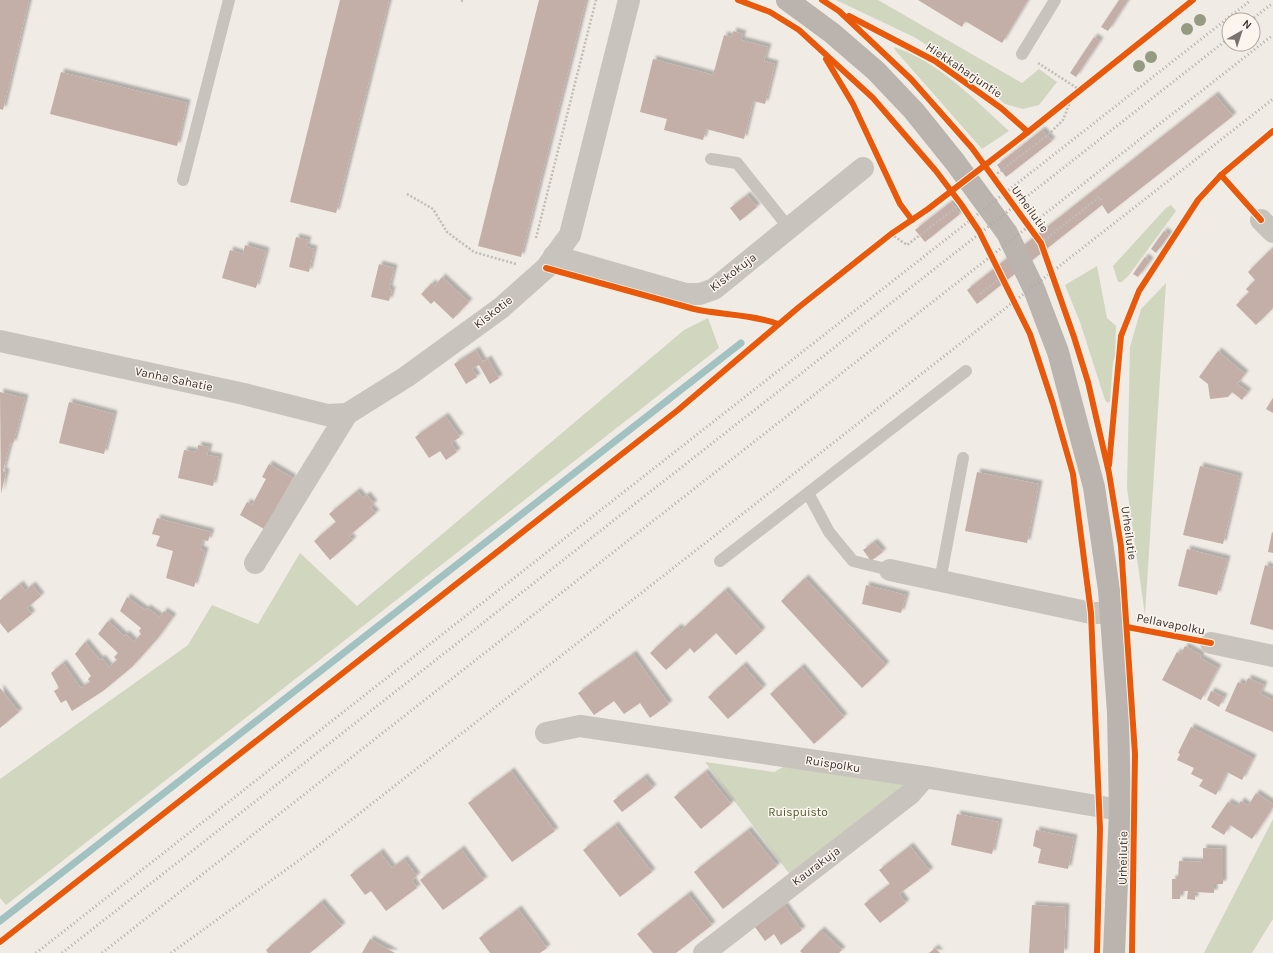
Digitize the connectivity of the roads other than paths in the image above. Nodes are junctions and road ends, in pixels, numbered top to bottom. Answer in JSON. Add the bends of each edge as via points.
{"nodes":[{"id":1,"x":229,"y":0,"type":"edge"},
{"id":2,"x":629,"y":0,"type":"edge"},
{"id":3,"x":787,"y":0,"type":"edge"},
{"id":4,"x":1055,"y":0,"type":"edge"},
{"id":5,"x":1022,"y":54,"type":"road end"},
{"id":6,"x":711,"y":159,"type":"dead end"},
{"id":7,"x":863,"y":168,"type":"dead end"},
{"id":8,"x":182,"y":180,"type":"dead end"},
{"id":9,"x":789,"y":228,"type":"junction"},
{"id":10,"x":559,"y":250,"type":"junction"},
{"id":11,"x":0,"y":341,"type":"edge"},
{"id":12,"x":966,"y":371,"type":"dead end"},
{"id":13,"x":347,"y":414,"type":"junction"},
{"id":14,"x":963,"y":458,"type":"dead end"},
{"id":15,"x":808,"y":493,"type":"junction"},
{"id":16,"x":720,"y":561,"type":"dead end"},
{"id":17,"x":255,"y":563,"type":"dead end"},
{"id":18,"x":890,"y":570,"type":"joint"},
{"id":19,"x":940,"y":581,"type":"junction"},
{"id":20,"x":1111,"y":613,"type":"junction"},
{"id":21,"x":1211,"y":643,"type":"dead end"},
{"id":22,"x":1273,"y":656,"type":"edge"},
{"id":23,"x":546,"y":733,"type":"dead end"},
{"id":24,"x":925,"y":777,"type":"junction"},
{"id":25,"x":1120,"y":810,"type":"junction"},
{"id":26,"x":704,"y":953,"type":"edge"},
{"id":27,"x":1114,"y":953,"type":"edge"}],
"edges":[{"from":1,"to":8,"type":"lane"},
{"from":2,"to":10,"type":"street","name":"Kiskotie","via":[[570,235]]},
{"from":3,"to":20,"type":"main road","name":"Urheilutie","via":[[832,33],[876,71],[914,111],[1007,233],[1034,289],[1058,352],[1094,487]]},
{"from":4,"to":5,"type":"lane"},
{"from":6,"to":9,"type":"lane","via":[[737,163]]},
{"from":7,"to":9,"type":"street","name":"Kiskokuja"},
{"from":9,"to":10,"type":"street","name":"Kiskokuja","via":[[714,289],[700,294],[686,294]]},
{"from":10,"to":13,"type":"street","name":"Kiskotie","via":[[546,268],[501,308],[406,377]]},
{"from":11,"to":13,"type":"street","name":"Vanha Sahatie","via":[[244,394],[327,415]]},
{"from":12,"to":15,"type":"lane"},
{"from":13,"to":17,"type":"street","name":"Kiskotie"},
{"from":14,"to":19,"type":"lane"},
{"from":15,"to":16,"type":"lane"},
{"from":15,"to":18,"type":"lane","via":[[829,532],[853,561]]},
{"from":18,"to":19,"type":"street"},
{"from":19,"to":20,"type":"street","via":[[1091,613]]},
{"from":20,"to":25,"type":"main road","name":"Urheilutie","via":[[1118,712]]},
{"from":21,"to":22,"type":"street","name":"Pellavapolku"},
{"from":23,"to":24,"type":"street","name":"Ruispolku","via":[[580,726]]},
{"from":24,"to":25,"type":"street","name":"Ruispolku"},
{"from":24,"to":26,"type":"street","name":"Kaurakuja","via":[[910,794]]},
{"from":25,"to":27,"type":"main road","name":"Urheilutie"}]}
